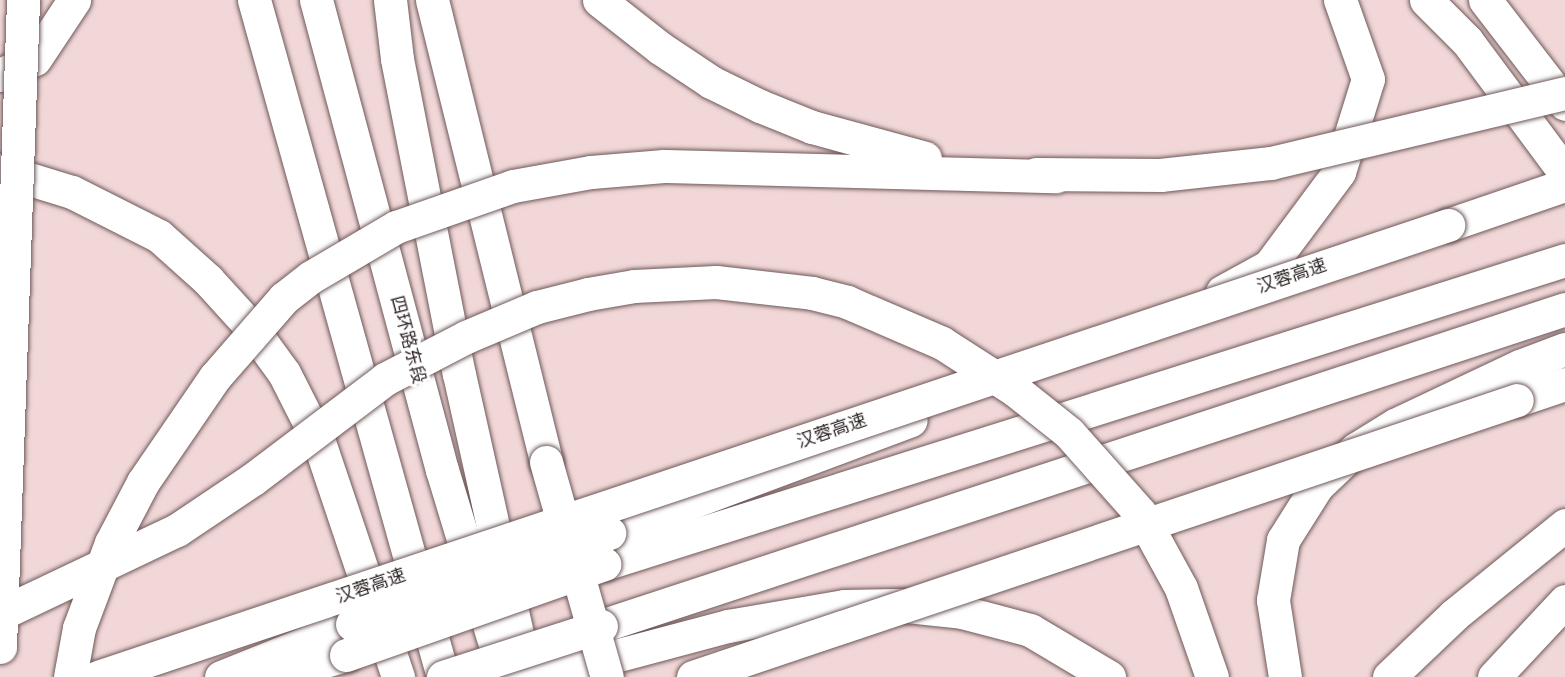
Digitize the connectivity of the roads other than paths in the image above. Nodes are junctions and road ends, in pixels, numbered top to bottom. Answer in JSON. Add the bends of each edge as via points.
{"nodes":[{"id":1,"x":23,"y":0,"type":"edge"},
{"id":2,"x":74,"y":0,"type":"edge"},
{"id":3,"x":254,"y":0,"type":"edge"},
{"id":4,"x":316,"y":0,"type":"edge"},
{"id":5,"x":390,"y":0,"type":"edge"},
{"id":6,"x":432,"y":0,"type":"edge"},
{"id":7,"x":599,"y":0,"type":"edge"},
{"id":8,"x":1340,"y":0,"type":"edge"},
{"id":9,"x":1426,"y":0,"type":"edge"},
{"id":10,"x":1485,"y":0,"type":"edge"},
{"id":11,"x":0,"y":75,"type":"edge"},
{"id":12,"x":1565,"y":93,"type":"edge"},
{"id":13,"x":1565,"y":104,"type":"edge"},
{"id":14,"x":0,"y":170,"type":"edge"},
{"id":15,"x":1565,"y":174,"type":"edge"},
{"id":16,"x":1056,"y":176,"type":"junction"},
{"id":17,"x":1565,"y":185,"type":"edge"},
{"id":18,"x":1558,"y":262,"type":"edge"},
{"id":19,"x":1565,"y":309,"type":"edge"},
{"id":20,"x":1565,"y":349,"type":"edge"},
{"id":21,"x":1565,"y":384,"type":"edge"},
{"id":22,"x":1565,"y":525,"type":"edge"},
{"id":23,"x":607,"y":549,"type":"junction"},
{"id":24,"x":1565,"y":602,"type":"edge"},
{"id":25,"x":0,"y":614,"type":"edge"},
{"id":26,"x":349,"y":640,"type":"junction"},
{"id":27,"x":0,"y":647,"type":"edge"},
{"id":28,"x":606,"y":652,"type":"edge"},
{"id":29,"x":70,"y":677,"type":"edge"},
{"id":30,"x":98,"y":677,"type":"edge"},
{"id":31,"x":221,"y":677,"type":"edge"},
{"id":32,"x":267,"y":677,"type":"edge"},
{"id":33,"x":398,"y":677,"type":"edge"},
{"id":34,"x":443,"y":677,"type":"edge"},
{"id":35,"x":505,"y":677,"type":"edge"},
{"id":36,"x":527,"y":677,"type":"edge"},
{"id":37,"x":536,"y":677,"type":"edge"},
{"id":38,"x":693,"y":677,"type":"edge"},
{"id":39,"x":1109,"y":677,"type":"edge"},
{"id":40,"x":1212,"y":677,"type":"edge"},
{"id":41,"x":1285,"y":677,"type":"edge"},
{"id":42,"x":1389,"y":677,"type":"edge"},
{"id":43,"x":1494,"y":677,"type":"edge"}],
"edges":[{"from":1,"to":27,"type":"main road","bridge":true},
{"from":2,"to":11,"type":"main road","via":[[35,59]]},
{"from":3,"to":34,"type":"main road"},
{"from":4,"to":35,"type":"main road","name":"四环路东段","via":[[442,470]]},
{"from":5,"to":36,"type":"main road","via":[[397,59],[459,374]]},
{"from":6,"to":28,"type":"main road","bridge":true,"via":[[546,462]]},
{"from":7,"to":16,"type":"main road","bridge":true,"via":[[711,82],[812,127],[889,151]]},
{"from":8,"to":23,"type":"main road","via":[[1368,79],[1340,172],[1269,266],[1163,325]]},
{"from":9,"to":15,"type":"main road","via":[[1467,41]]},
{"from":10,"to":13,"type":"main road"},
{"from":12,"to":16,"type":"main road","bridge":true,"via":[[1270,163],[1160,175]]},
{"from":14,"to":33,"type":"main road","via":[[72,192],[159,236],[208,280],[249,325],[284,373],[319,442]]},
{"from":16,"to":29,"type":"main road","bridge":true,"via":[[664,166],[591,172],[513,186],[396,227],[311,277],[284,298],[222,367],[144,482],[111,543],[79,628]]},
{"from":17,"to":30,"type":"main road","name":"汉蓉高速","bridge":true},
{"from":18,"to":23,"type":"main road"},
{"from":19,"to":28,"type":"main road"},
{"from":20,"to":41,"type":"main road","via":[[1395,425],[1356,449],[1317,486],[1283,540],[1273,600]]},
{"from":21,"to":38,"type":"main road","bridge":true},
{"from":22,"to":42,"type":"main road","via":[[1463,608]]},
{"from":23,"to":26,"type":"main road","bridge":true},
{"from":24,"to":43,"type":"main road"},
{"from":25,"to":40,"type":"main road","bridge":true,"via":[[177,530],[262,473],[385,379],[466,337],[537,307],[588,294],[634,286],[716,282],[800,291],[847,302],[942,344],[1015,390],[1069,434],[1140,513],[1181,588]]},
{"from":26,"to":31,"type":"main road"},
{"from":26,"to":32,"type":"main road"},
{"from":28,"to":34,"type":"main road","bridge":true},
{"from":28,"to":37,"type":"main road"},
{"from":28,"to":39,"type":"main road","via":[[844,606],[898,605],[962,612],[1030,630]]}]}
